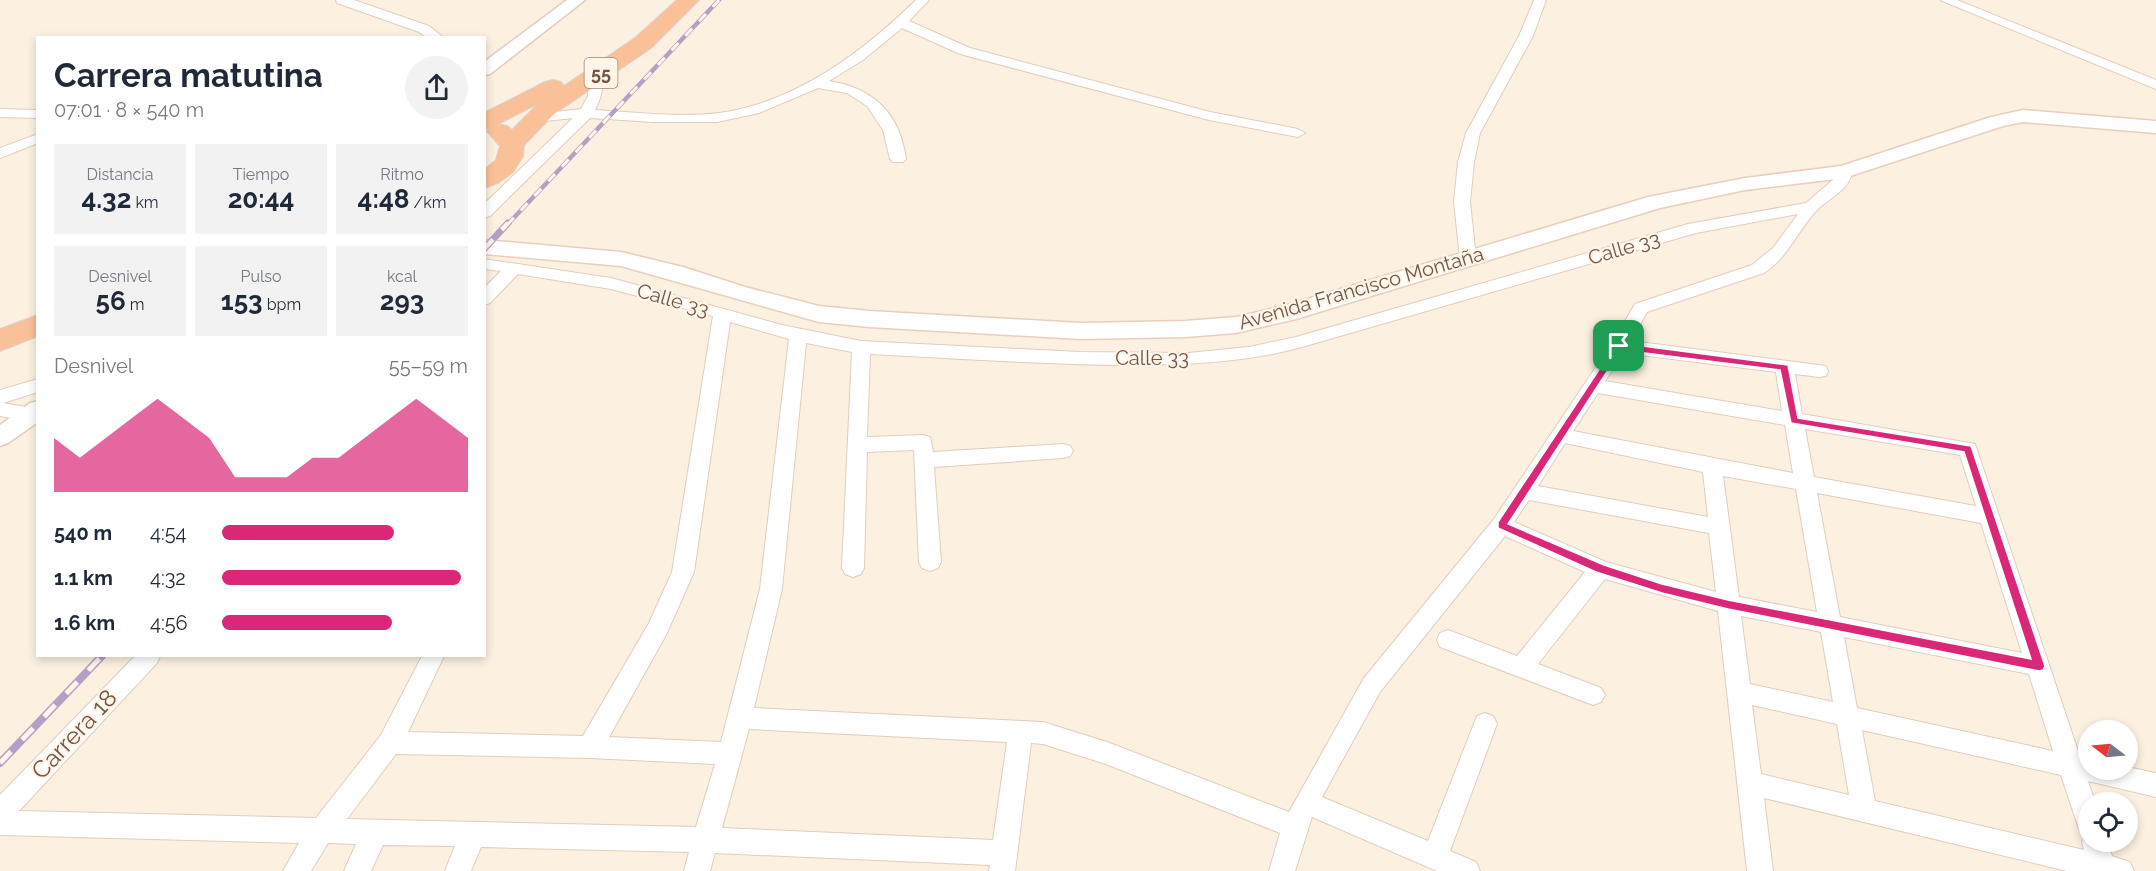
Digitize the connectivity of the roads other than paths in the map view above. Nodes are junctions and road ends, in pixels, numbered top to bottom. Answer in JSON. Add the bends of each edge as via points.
{"nodes":[{"id":1,"x":342,"y":0,"type":"edge"},
{"id":2,"x":577,"y":0,"type":"edge"},
{"id":3,"x":664,"y":0,"type":"edge"},
{"id":4,"x":690,"y":0,"type":"edge"},
{"id":5,"x":923,"y":0,"type":"edge"},
{"id":6,"x":1540,"y":0,"type":"edge"},
{"id":7,"x":1946,"y":0,"type":"edge"},
{"id":8,"x":902,"y":22,"type":"junction"},
{"id":9,"x":435,"y":36,"type":"edge"},
{"id":10,"x":486,"y":68,"type":"edge"},
{"id":11,"x":595,"y":77,"type":"junction"},
{"id":12,"x":818,"y":84,"type":"junction"},
{"id":13,"x":2156,"y":85,"type":"edge"},
{"id":14,"x":0,"y":113,"type":"edge"},
{"id":15,"x":36,"y":114,"type":"edge"},
{"id":16,"x":585,"y":115,"type":"junction"},
{"id":17,"x":536,"y":118,"type":"junction"},
{"id":18,"x":486,"y":121,"type":"edge"},
{"id":19,"x":2156,"y":127,"type":"edge"},
{"id":20,"x":486,"y":128,"type":"edge"},
{"id":21,"x":1298,"y":133,"type":"dead end"},
{"id":22,"x":36,"y":139,"type":"edge"},
{"id":23,"x":512,"y":144,"type":"junction"},
{"id":24,"x":0,"y":153,"type":"edge"},
{"id":25,"x":898,"y":159,"type":"dead end"},
{"id":26,"x":1844,"y":172,"type":"junction"},
{"id":27,"x":486,"y":179,"type":"edge"},
{"id":28,"x":1811,"y":207,"type":"junction"},
{"id":29,"x":486,"y":211,"type":"edge"},
{"id":30,"x":486,"y":247,"type":"edge"},
{"id":31,"x":1468,"y":258,"type":"junction"},
{"id":32,"x":486,"y":264,"type":"edge"},
{"id":33,"x":514,"y":268,"type":"junction"},
{"id":34,"x":486,"y":297,"type":"edge"},
{"id":35,"x":36,"y":313,"type":"edge"},
{"id":36,"x":722,"y":314,"type":"junction"},
{"id":37,"x":36,"y":325,"type":"edge"},
{"id":38,"x":0,"y":328,"type":"edge"},
{"id":39,"x":798,"y":337,"type":"junction"},
{"id":40,"x":0,"y":341,"type":"edge"},
{"id":41,"x":1619,"y":346,"type":"junction"},
{"id":42,"x":861,"y":347,"type":"junction"},
{"id":43,"x":1784,"y":367,"type":"junction"},
{"id":44,"x":1819,"y":371,"type":"dead end"},
{"id":45,"x":36,"y":386,"type":"edge"},
{"id":46,"x":1593,"y":386,"type":"junction"},
{"id":47,"x":0,"y":397,"type":"edge"},
{"id":48,"x":0,"y":409,"type":"edge"},
{"id":49,"x":34,"y":412,"type":"edge"},
{"id":50,"x":1794,"y":421,"type":"junction"},
{"id":51,"x":1560,"y":435,"type":"junction"},
{"id":52,"x":0,"y":437,"type":"edge"},
{"id":53,"x":857,"y":445,"type":"junction"},
{"id":54,"x":1063,"y":451,"type":"dead end"},
{"id":55,"x":925,"y":460,"type":"junction"},
{"id":56,"x":1712,"y":466,"type":"junction"},
{"id":57,"x":1805,"y":483,"type":"junction"},
{"id":58,"x":1524,"y":491,"type":"junction"},
{"id":59,"x":1989,"y":516,"type":"junction"},
{"id":60,"x":1501,"y":525,"type":"junction"},
{"id":61,"x":1719,"y":527,"type":"junction"},
{"id":62,"x":930,"y":562,"type":"dead end"},
{"id":63,"x":853,"y":568,"type":"dead end"},
{"id":64,"x":1600,"y":568,"type":"junction"},
{"id":65,"x":1728,"y":604,"type":"junction"},
{"id":66,"x":1831,"y":625,"type":"junction"},
{"id":67,"x":1448,"y":640,"type":"dead end"},
{"id":68,"x":148,"y":657,"type":"edge"},
{"id":69,"x":433,"y":657,"type":"edge"},
{"id":70,"x":2039,"y":666,"type":"junction"},
{"id":71,"x":1521,"y":668,"type":"junction"},
{"id":72,"x":1738,"y":692,"type":"junction"},
{"id":73,"x":1593,"y":695,"type":"dead end"},
{"id":74,"x":1847,"y":716,"type":"junction"},
{"id":75,"x":740,"y":718,"type":"junction"},
{"id":76,"x":1485,"y":724,"type":"dead end"},
{"id":77,"x":1021,"y":730,"type":"junction"},
{"id":78,"x":390,"y":743,"type":"junction"},
{"id":79,"x":590,"y":747,"type":"junction"},
{"id":80,"x":729,"y":754,"type":"junction"},
{"id":81,"x":2071,"y":766,"type":"junction"},
{"id":82,"x":1749,"y":783,"type":"junction"},
{"id":83,"x":2156,"y":785,"type":"edge"},
{"id":84,"x":2079,"y":792,"type":"edge"},
{"id":85,"x":1306,"y":802,"type":"junction"},
{"id":86,"x":1864,"y":810,"type":"junction"},
{"id":87,"x":0,"y":813,"type":"edge"},
{"id":88,"x":0,"y":823,"type":"edge"},
{"id":89,"x":1295,"y":826,"type":"junction"},
{"id":90,"x":321,"y":832,"type":"junction"},
{"id":91,"x":375,"y":833,"type":"junction"},
{"id":92,"x":472,"y":836,"type":"junction"},
{"id":93,"x":705,"y":840,"type":"junction"},
{"id":94,"x":2100,"y":852,"type":"edge"},
{"id":95,"x":1435,"y":857,"type":"junction"},
{"id":96,"x":1004,"y":862,"type":"edge"},
{"id":97,"x":2109,"y":870,"type":"edge"},
{"id":98,"x":296,"y":871,"type":"edge"},
{"id":99,"x":357,"y":871,"type":"edge"},
{"id":100,"x":458,"y":871,"type":"edge"},
{"id":101,"x":698,"y":871,"type":"edge"},
{"id":102,"x":1282,"y":871,"type":"edge"},
{"id":103,"x":1467,"y":871,"type":"edge"},
{"id":104,"x":1760,"y":871,"type":"edge"}],
"edges":[{"from":1,"to":9,"type":"street"},
{"from":2,"to":10,"type":"street"},
{"from":3,"to":18,"type":"highway","number":"55","via":[[593,62]]},
{"from":4,"to":11,"type":"highway","number":"55","via":[[643,43]]},
{"from":5,"to":8,"type":"street"},
{"from":6,"to":31,"type":"street","via":[[1526,36],[1473,133],[1462,202]]},
{"from":7,"to":13,"type":"street"},
{"from":8,"to":12,"type":"street"},
{"from":8,"to":21,"type":"street","via":[[965,51],[1209,116]]},
{"from":11,"to":16,"type":"street","via":[[595,96]]},
{"from":11,"to":17,"type":"highway","number":"55"},
{"from":12,"to":16,"type":"street","via":[[721,117]]},
{"from":12,"to":25,"type":"street","via":[[855,91],[871,102],[890,129],[898,147]]},
{"from":14,"to":15,"type":"street"},
{"from":16,"to":17,"type":"street"},
{"from":16,"to":29,"type":"street"},
{"from":17,"to":23,"type":"highway","number":"55"},
{"from":19,"to":26,"type":"main road","name":"Avenida Francisco Montaña","via":[[2023,116]]},
{"from":20,"to":23,"type":"highway","via":[[505,135]]},
{"from":22,"to":24,"type":"street"},
{"from":23,"to":27,"type":"highway","number":"55","via":[[506,164]]},
{"from":26,"to":28,"type":"street","via":[[1843,180]]},
{"from":26,"to":31,"type":"main road","name":"Avenida Francisco Montaña","via":[[1746,184],[1656,202]]},
{"from":28,"to":41,"type":"street","via":[[1769,262],[1641,308]]},
{"from":28,"to":42,"type":"street","name":"Calle 33","via":[[1694,228],[1296,343],[1249,353],[1188,359],[1079,358]]},
{"from":30,"to":31,"type":"main road","name":"Avenida Francisco Montaña","via":[[621,259],[819,314],[1081,330],[1236,325]]},
{"from":32,"to":33,"type":"street","name":"Calle 33"},
{"from":33,"to":34,"type":"street"},
{"from":33,"to":36,"type":"street","name":"Calle 33","via":[[600,280]]},
{"from":35,"to":38,"type":"highway"},
{"from":36,"to":39,"type":"street","name":"Calle 33"},
{"from":36,"to":79,"type":"street","via":[[683,572],[658,628]]},
{"from":37,"to":40,"type":"highway"},
{"from":39,"to":42,"type":"street","name":"Calle 33"},
{"from":39,"to":75,"type":"street","via":[[771,589]]},
{"from":41,"to":43,"type":"street"},
{"from":41,"to":46,"type":"street"},
{"from":42,"to":53,"type":"street"},
{"from":43,"to":44,"type":"street"},
{"from":43,"to":50,"type":"street"},
{"from":45,"to":47,"type":"street"},
{"from":46,"to":50,"type":"street"},
{"from":46,"to":51,"type":"street"},
{"from":48,"to":49,"type":"street"},
{"from":49,"to":52,"type":"street"},
{"from":50,"to":57,"type":"street"},
{"from":50,"to":59,"type":"street","via":[[1968,449]]},
{"from":51,"to":56,"type":"street"},
{"from":51,"to":58,"type":"street"},
{"from":53,"to":55,"type":"street","via":[[923,442]]},
{"from":53,"to":63,"type":"street"},
{"from":54,"to":55,"type":"street"},
{"from":55,"to":62,"type":"street"},
{"from":56,"to":57,"type":"street"},
{"from":56,"to":61,"type":"street"},
{"from":57,"to":59,"type":"street"},
{"from":57,"to":66,"type":"street"},
{"from":58,"to":60,"type":"street"},
{"from":58,"to":61,"type":"street"},
{"from":59,"to":70,"type":"street"},
{"from":60,"to":64,"type":"street"},
{"from":60,"to":85,"type":"street","via":[[1372,685]]},
{"from":61,"to":65,"type":"street"},
{"from":64,"to":65,"type":"street"},
{"from":64,"to":71,"type":"street"},
{"from":65,"to":66,"type":"street"},
{"from":65,"to":72,"type":"street"},
{"from":66,"to":70,"type":"street"},
{"from":66,"to":74,"type":"street"},
{"from":67,"to":71,"type":"street"},
{"from":68,"to":87,"type":"street","name":"Carrera 18"},
{"from":69,"to":78,"type":"street"},
{"from":70,"to":81,"type":"street"},
{"from":71,"to":73,"type":"street"},
{"from":72,"to":74,"type":"street"},
{"from":72,"to":82,"type":"street"},
{"from":74,"to":81,"type":"street"},
{"from":74,"to":86,"type":"street"},
{"from":75,"to":77,"type":"street"},
{"from":75,"to":80,"type":"street"},
{"from":76,"to":95,"type":"street"},
{"from":77,"to":89,"type":"street","via":[[1080,742]]},
{"from":77,"to":96,"type":"street"},
{"from":78,"to":79,"type":"street"},
{"from":78,"to":90,"type":"street"},
{"from":79,"to":80,"type":"street"},
{"from":80,"to":93,"type":"street"},
{"from":81,"to":83,"type":"street"},
{"from":81,"to":84,"type":"street"},
{"from":82,"to":86,"type":"street"},
{"from":82,"to":104,"type":"street"},
{"from":85,"to":89,"type":"street"},
{"from":85,"to":95,"type":"street"},
{"from":86,"to":97,"type":"street"},
{"from":88,"to":90,"type":"street"},
{"from":89,"to":102,"type":"street"},
{"from":90,"to":91,"type":"street"},
{"from":90,"to":98,"type":"street"},
{"from":91,"to":92,"type":"street"},
{"from":91,"to":99,"type":"street"},
{"from":92,"to":93,"type":"street"},
{"from":92,"to":100,"type":"street"},
{"from":93,"to":96,"type":"street"},
{"from":93,"to":101,"type":"street"},
{"from":94,"to":97,"type":"street"},
{"from":95,"to":103,"type":"street"}]}
